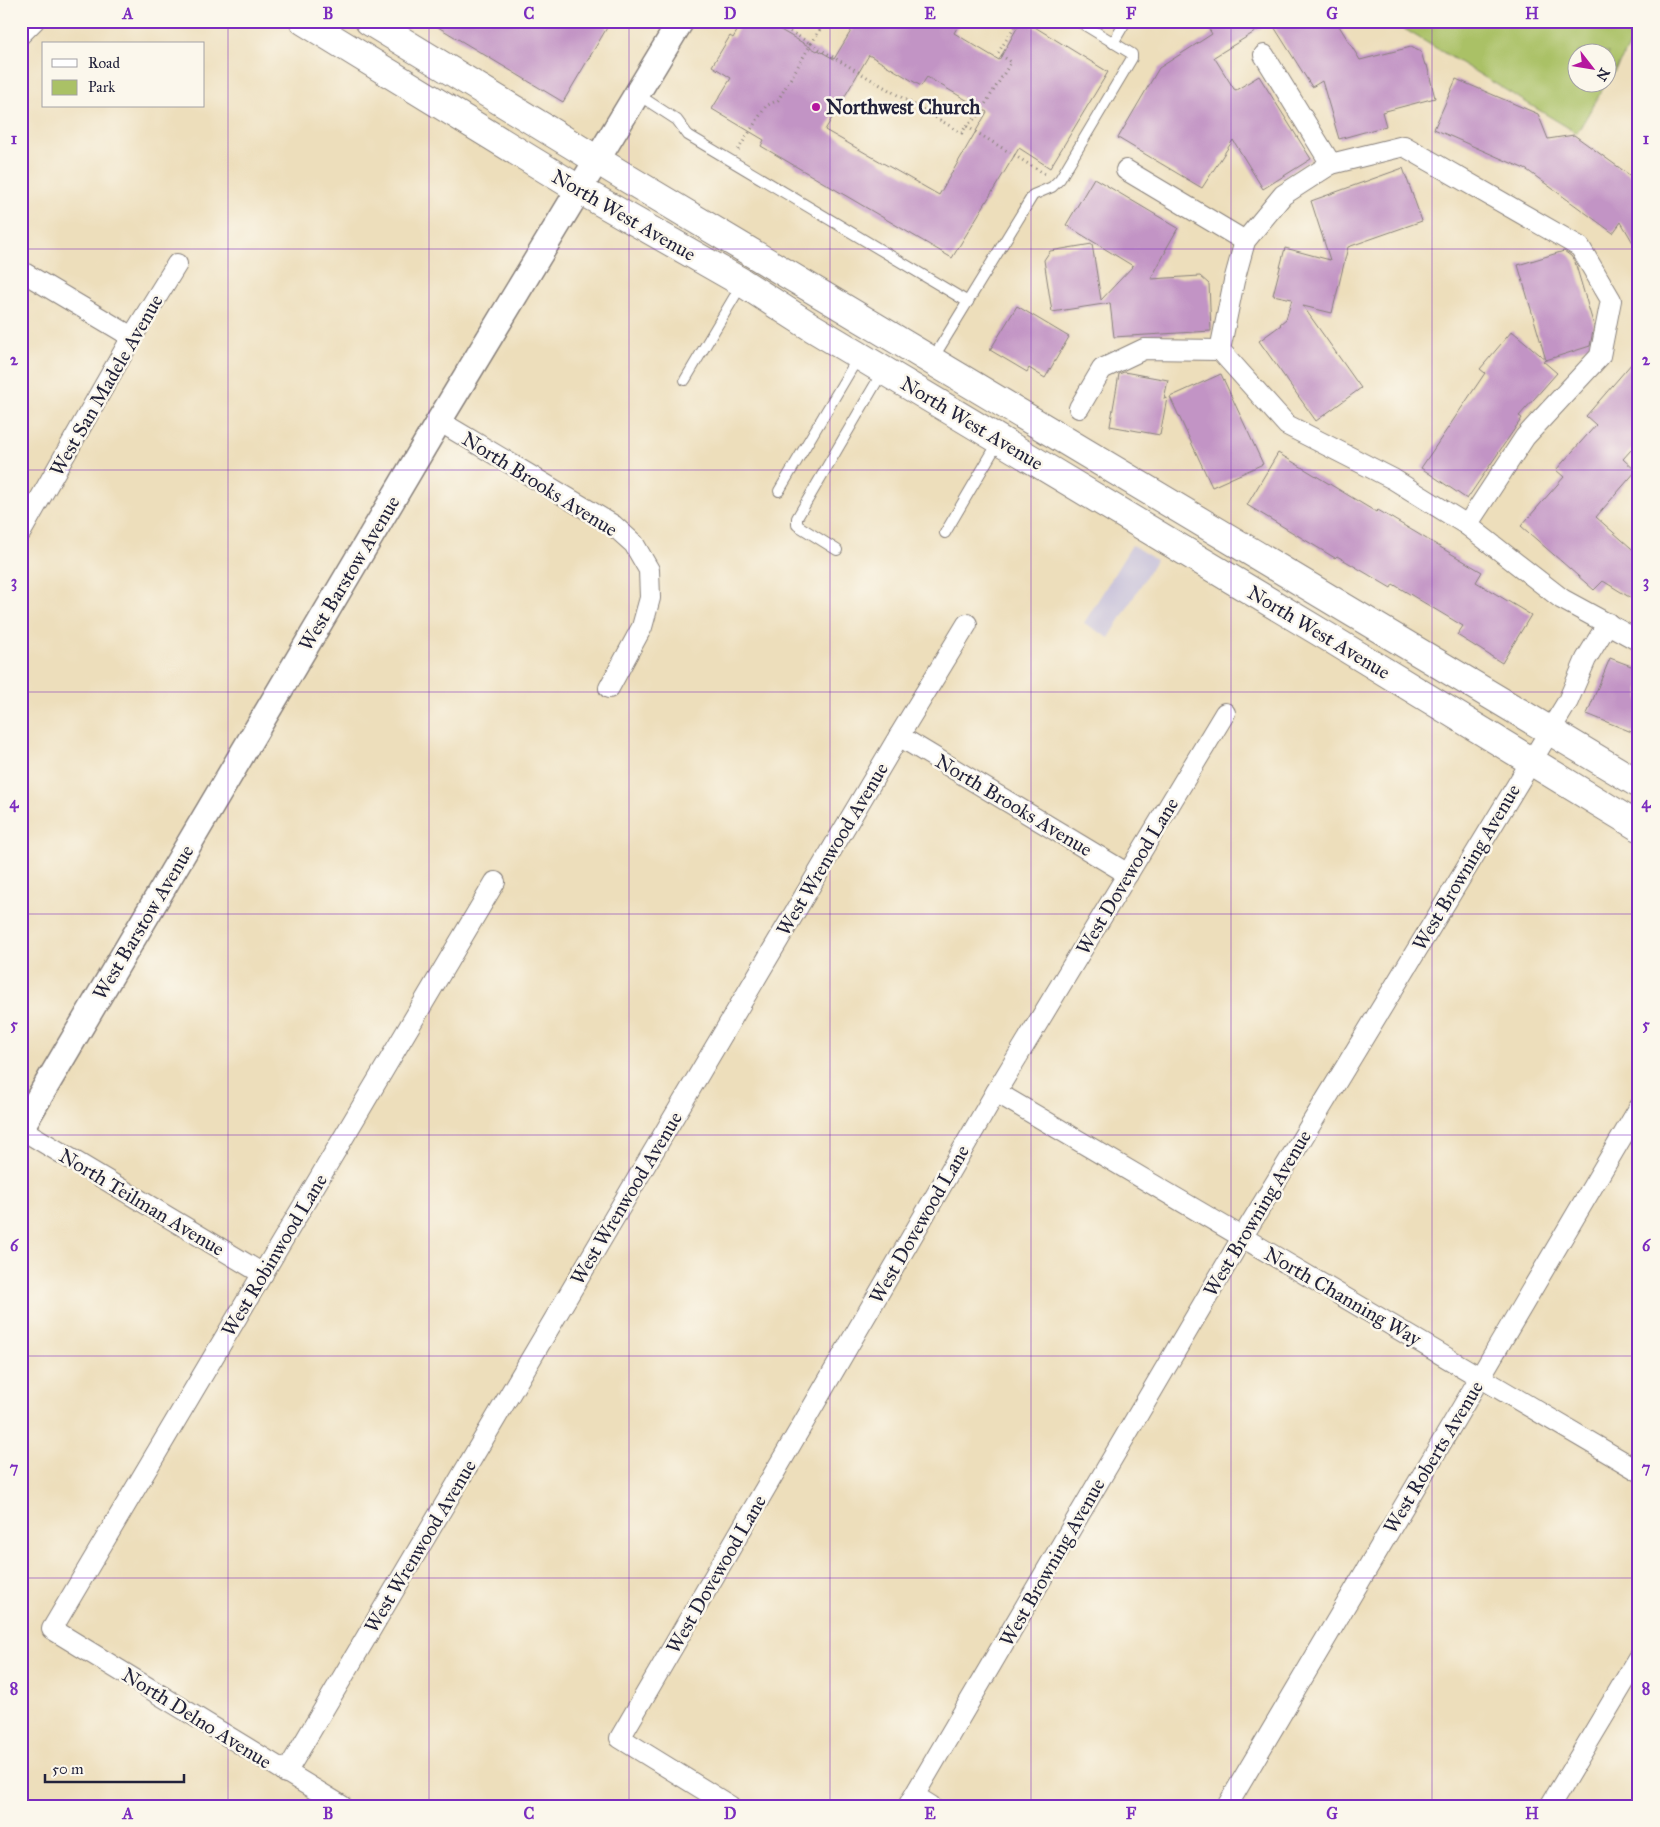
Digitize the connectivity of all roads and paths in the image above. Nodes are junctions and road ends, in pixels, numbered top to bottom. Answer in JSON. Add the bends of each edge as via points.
{"nodes":[{"id":1,"x":34,"y":21,"type":"edge"},
{"id":2,"x":304,"y":21,"type":"edge"},
{"id":3,"x":369,"y":21,"type":"edge"},
{"id":4,"x":680,"y":21,"type":"edge"},
{"id":5,"x":774,"y":21,"type":"edge"},
{"id":6,"x":825,"y":21,"type":"edge"},
{"id":7,"x":1018,"y":21,"type":"edge"},
{"id":8,"x":1078,"y":21,"type":"edge"},
{"id":9,"x":1126,"y":21,"type":"edge"},
{"id":10,"x":21,"y":34,"type":"edge"},
{"id":11,"x":1113,"y":43,"type":"junction"},
{"id":12,"x":811,"y":44,"type":"junction"},
{"id":13,"x":1264,"y":55,"type":"dead end"},
{"id":14,"x":637,"y":94,"type":"junction"},
{"id":15,"x":966,"y":126,"type":"junction"},
{"id":16,"x":597,"y":161,"type":"junction"},
{"id":17,"x":731,"y":161,"type":"junction"},
{"id":18,"x":1331,"y":164,"type":"junction"},
{"id":19,"x":1126,"y":170,"type":"dead end"},
{"id":20,"x":1057,"y":182,"type":"junction"},
{"id":21,"x":580,"y":190,"type":"junction"},
{"id":22,"x":1245,"y":241,"type":"junction"},
{"id":23,"x":177,"y":264,"type":"dead end"},
{"id":24,"x":21,"y":272,"type":"edge"},
{"id":25,"x":743,"y":284,"type":"junction"},
{"id":26,"x":968,"y":302,"type":"junction"},
{"id":27,"x":132,"y":337,"type":"junction"},
{"id":28,"x":1220,"y":350,"type":"junction"},
{"id":29,"x":859,"y":356,"type":"junction"},
{"id":30,"x":931,"y":361,"type":"junction"},
{"id":31,"x":884,"y":370,"type":"junction"},
{"id":32,"x":685,"y":380,"type":"dead end"},
{"id":33,"x":1079,"y":408,"type":"dead end"},
{"id":34,"x":439,"y":421,"type":"junction"},
{"id":35,"x":1000,"y":440,"type":"junction"},
{"id":36,"x":779,"y":491,"type":"dead end"},
{"id":37,"x":1467,"y":525,"type":"junction"},
{"id":38,"x":21,"y":532,"type":"edge"},
{"id":39,"x":945,"y":533,"type":"dead end"},
{"id":40,"x":837,"y":550,"type":"dead end"},
{"id":41,"x":1608,"y":623,"type":"junction"},
{"id":42,"x":967,"y":624,"type":"dead end"},
{"id":43,"x":1639,"y":641,"type":"edge"},
{"id":44,"x":609,"y":688,"type":"dead end"},
{"id":45,"x":1226,"y":713,"type":"dead end"},
{"id":46,"x":1549,"y":730,"type":"junction"},
{"id":47,"x":899,"y":736,"type":"junction"},
{"id":48,"x":1530,"y":761,"type":"junction"},
{"id":49,"x":1639,"y":784,"type":"edge"},
{"id":50,"x":1639,"y":827,"type":"edge"},
{"id":51,"x":1128,"y":874,"type":"junction"},
{"id":52,"x":495,"y":882,"type":"dead end"},
{"id":53,"x":996,"y":1092,"type":"junction"},
{"id":54,"x":1639,"y":1108,"type":"edge"},
{"id":55,"x":21,"y":1129,"type":"edge"},
{"id":56,"x":1243,"y":1236,"type":"junction"},
{"id":57,"x":262,"y":1274,"type":"junction"},
{"id":58,"x":1480,"y":1376,"type":"junction"},
{"id":59,"x":1639,"y":1471,"type":"edge"},
{"id":60,"x":52,"y":1629,"type":"joint"},
{"id":61,"x":1639,"y":1657,"type":"edge"},
{"id":62,"x":286,"y":1773,"type":"junction"},
{"id":63,"x":918,"y":1802,"type":"edge"},
{"id":64,"x":342,"y":1806,"type":"edge"},
{"id":65,"x":730,"y":1806,"type":"edge"},
{"id":66,"x":1227,"y":1806,"type":"edge"},
{"id":67,"x":1550,"y":1806,"type":"edge"}],
"edges":[{"from":1,"to":10,"type":"street"},
{"from":2,"to":21,"type":"main road","name":"North West Avenue"},
{"from":3,"to":16,"type":"main road","name":"North West Avenue"},
{"from":4,"to":14,"type":"street","name":"West Barstow Avenue"},
{"from":5,"to":12,"type":"path"},
{"from":6,"to":12,"type":"path"},
{"from":7,"to":15,"type":"path","via":[[998,53],[1011,62],[978,116]]},
{"from":8,"to":11,"type":"lane"},
{"from":9,"to":11,"type":"lane"},
{"from":11,"to":20,"type":"lane","via":[[1132,54],[1132,58]]},
{"from":12,"to":15,"type":"path","via":[[962,133]]},
{"from":12,"to":17,"type":"path","via":[[778,100],[766,106]]},
{"from":13,"to":18,"type":"street"},
{"from":14,"to":16,"type":"street","name":"West Barstow Avenue"},
{"from":14,"to":17,"type":"lane","via":[[677,120],[688,135]]},
{"from":15,"to":20,"type":"path"},
{"from":16,"to":21,"type":"street","name":"West Barstow Avenue"},
{"from":16,"to":30,"type":"main road","name":"North West Avenue"},
{"from":17,"to":26,"type":"lane"},
{"from":18,"to":22,"type":"street","via":[[1283,195]]},
{"from":18,"to":37,"type":"street","via":[[1404,146],[1580,247],[1612,300],[1600,356],[1525,436]]},
{"from":19,"to":22,"type":"street"},
{"from":20,"to":26,"type":"lane","via":[[1033,195]]},
{"from":21,"to":25,"type":"main road","name":"North West Avenue"},
{"from":21,"to":34,"type":"street","name":"West Barstow Avenue"},
{"from":22,"to":28,"type":"street"},
{"from":23,"to":27,"type":"street","name":"West San Madele Avenue"},
{"from":24,"to":27,"type":"street"},
{"from":25,"to":29,"type":"main road","name":"North West Avenue"},
{"from":25,"to":32,"type":"lane"},
{"from":26,"to":30,"type":"lane"},
{"from":27,"to":38,"type":"street","name":"West San Madele Avenue"},
{"from":28,"to":33,"type":"street","via":[[1144,349],[1102,369]]},
{"from":28,"to":37,"type":"street","via":[[1288,425],[1393,479]]},
{"from":29,"to":31,"type":"main road","name":"North West Avenue"},
{"from":29,"to":36,"type":"lane"},
{"from":30,"to":46,"type":"main road","name":"North West Avenue"},
{"from":31,"to":35,"type":"main road","name":"North West Avenue"},
{"from":31,"to":40,"type":"lane","via":[[797,518],[796,525]]},
{"from":34,"to":44,"type":"street","name":"North Brooks Avenue","via":[[613,525],[634,544],[649,570],[650,598],[642,627]]},
{"from":34,"to":55,"type":"street","name":"West Barstow Avenue"},
{"from":35,"to":39,"type":"lane"},
{"from":35,"to":48,"type":"main road","name":"North West Avenue"},
{"from":37,"to":41,"type":"street","via":[[1562,599]]},
{"from":41,"to":43,"type":"street"},
{"from":41,"to":46,"type":"street","name":"West Browning Avenue"},
{"from":42,"to":47,"type":"street","name":"West Wrenwood Avenue"},
{"from":45,"to":51,"type":"street","name":"West Dovewood Lane"},
{"from":46,"to":48,"type":"street","name":"West Browning Avenue"},
{"from":46,"to":49,"type":"main road","name":"North West Avenue"},
{"from":47,"to":51,"type":"street","name":"North Brooks Avenue"},
{"from":47,"to":62,"type":"street","name":"West Wrenwood Avenue"},
{"from":48,"to":50,"type":"main road","name":"North West Avenue"},
{"from":48,"to":56,"type":"street","name":"West Browning Avenue"},
{"from":51,"to":53,"type":"street","name":"West Dovewood Lane"},
{"from":52,"to":57,"type":"street","name":"West Robinwood Lane"},
{"from":53,"to":56,"type":"street","name":"North Channing Way"},
{"from":53,"to":65,"type":"street","name":"West Dovewood Lane","via":[[620,1738]]},
{"from":54,"to":58,"type":"street","name":"West Roberts Avenue"},
{"from":55,"to":57,"type":"street","name":"North Teilman Avenue"},
{"from":56,"to":58,"type":"street","name":"North Channing Way"},
{"from":56,"to":63,"type":"street","name":"West Browning Avenue"},
{"from":57,"to":60,"type":"street","name":"West Robinwood Lane"},
{"from":58,"to":59,"type":"street","name":"North Channing Way"},
{"from":58,"to":66,"type":"street","name":"West Roberts Avenue"},
{"from":60,"to":62,"type":"street","name":"North Delno Avenue"},
{"from":61,"to":67,"type":"street"},
{"from":62,"to":64,"type":"street","name":"North Delno Avenue"}]}
